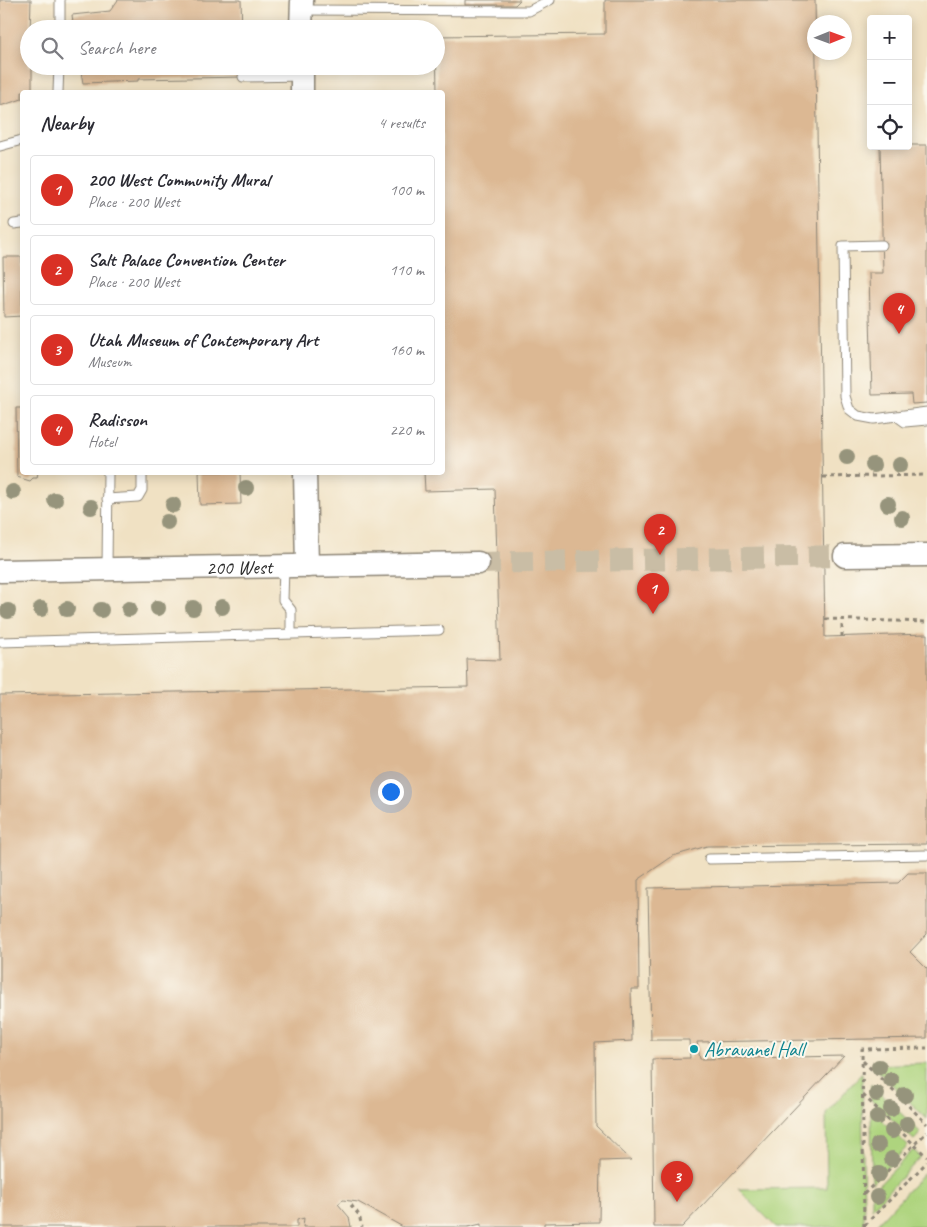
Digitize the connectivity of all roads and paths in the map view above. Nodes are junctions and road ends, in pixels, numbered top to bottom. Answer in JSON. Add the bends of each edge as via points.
{"nodes":[{"id":1,"x":60,"y":0,"type":"edge"},
{"id":2,"x":550,"y":0,"type":"edge"},
{"id":3,"x":302,"y":13,"type":"edge"},
{"id":4,"x":60,"y":20,"type":"edge"},
{"id":5,"x":59,"y":75,"type":"edge"},
{"id":6,"x":243,"y":77,"type":"dead end"},
{"id":7,"x":302,"y":78,"type":"edge"},
{"id":8,"x":58,"y":90,"type":"edge"},
{"id":9,"x":20,"y":141,"type":"edge"},
{"id":10,"x":0,"y":146,"type":"edge"},
{"id":11,"x":882,"y":245,"type":"dead end"},
{"id":12,"x":927,"y":412,"type":"edge"},
{"id":13,"x":898,"y":417,"type":"junction"},
{"id":14,"x":927,"y":420,"type":"edge"},
{"id":15,"x":108,"y":475,"type":"edge"},
{"id":16,"x":142,"y":475,"type":"edge"},
{"id":17,"x":305,"y":475,"type":"edge"},
{"id":18,"x":927,"y":475,"type":"edge"},
{"id":19,"x":823,"y":477,"type":"dead end"},
{"id":20,"x":107,"y":499,"type":"junction"},
{"id":21,"x":927,"y":555,"type":"edge"},
{"id":22,"x":845,"y":556,"type":"tunnel mouth"},
{"id":23,"x":478,"y":563,"type":"tunnel mouth"},
{"id":24,"x":284,"y":566,"type":"junction"},
{"id":25,"x":307,"y":566,"type":"junction"},
{"id":26,"x":106,"y":569,"type":"junction"},
{"id":27,"x":0,"y":571,"type":"edge"},
{"id":28,"x":825,"y":618,"type":"dead end"},
{"id":29,"x":842,"y":619,"type":"junction"},
{"id":30,"x":927,"y":622,"type":"edge"},
{"id":31,"x":439,"y":630,"type":"dead end"},
{"id":32,"x":291,"y":633,"type":"junction"},
{"id":33,"x":842,"y":636,"type":"dead end"},
{"id":34,"x":0,"y":642,"type":"edge"},
{"id":35,"x":927,"y":854,"type":"edge"},
{"id":36,"x":709,"y":858,"type":"dead end"},
{"id":37,"x":927,"y":1048,"type":"edge"},
{"id":38,"x":862,"y":1060,"type":"junction"},
{"id":39,"x":863,"y":1094,"type":"junction"},
{"id":40,"x":927,"y":1124,"type":"edge"},
{"id":41,"x":927,"y":1132,"type":"edge"},
{"id":42,"x":914,"y":1145,"type":"junction"},
{"id":43,"x":927,"y":1157,"type":"edge"},
{"id":44,"x":927,"y":1162,"type":"edge"},
{"id":45,"x":864,"y":1194,"type":"junction"},
{"id":46,"x":351,"y":1204,"type":"dead end"},
{"id":47,"x":864,"y":1226,"type":"edge"},
{"id":48,"x":362,"y":1227,"type":"edge"}],
"edges":[{"from":1,"to":4,"type":"lane"},
{"from":2,"to":3,"type":"lane","via":[[529,11]]},
{"from":5,"to":8,"type":"lane"},
{"from":6,"to":7,"type":"lane"},
{"from":9,"to":10,"type":"lane"},
{"from":11,"to":13,"type":"lane","via":[[843,246],[844,396],[849,409],[858,416],[874,419]]},
{"from":12,"to":13,"type":"lane","via":[[906,413]]},
{"from":13,"to":14,"type":"lane","via":[[905,422]]},
{"from":15,"to":20,"type":"lane"},
{"from":16,"to":20,"type":"lane","via":[[142,490],[138,497]]},
{"from":17,"to":25,"type":"street"},
{"from":18,"to":19,"type":"path"},
{"from":20,"to":26,"type":"lane"},
{"from":21,"to":22,"type":"street"},
{"from":23,"to":25,"type":"street","name":"200 West"},
{"from":24,"to":25,"type":"street","name":"200 West"},
{"from":24,"to":26,"type":"street","name":"200 West"},
{"from":24,"to":32,"type":"lane","via":[[284,600],[291,610]]},
{"from":26,"to":27,"type":"street","name":"200 West"},
{"from":28,"to":29,"type":"path"},
{"from":29,"to":30,"type":"path"},
{"from":29,"to":33,"type":"path"},
{"from":31,"to":32,"type":"lane"},
{"from":32,"to":34,"type":"lane"},
{"from":35,"to":36,"type":"lane"},
{"from":37,"to":38,"type":"path","via":[[862,1048]]},
{"from":38,"to":39,"type":"path"},
{"from":38,"to":40,"type":"path"},
{"from":39,"to":42,"type":"path"},
{"from":39,"to":45,"type":"path"},
{"from":41,"to":42,"type":"path"},
{"from":42,"to":43,"type":"path"},
{"from":42,"to":45,"type":"path"},
{"from":44,"to":47,"type":"path"},
{"from":45,"to":47,"type":"path"},
{"from":46,"to":48,"type":"path"}]}
